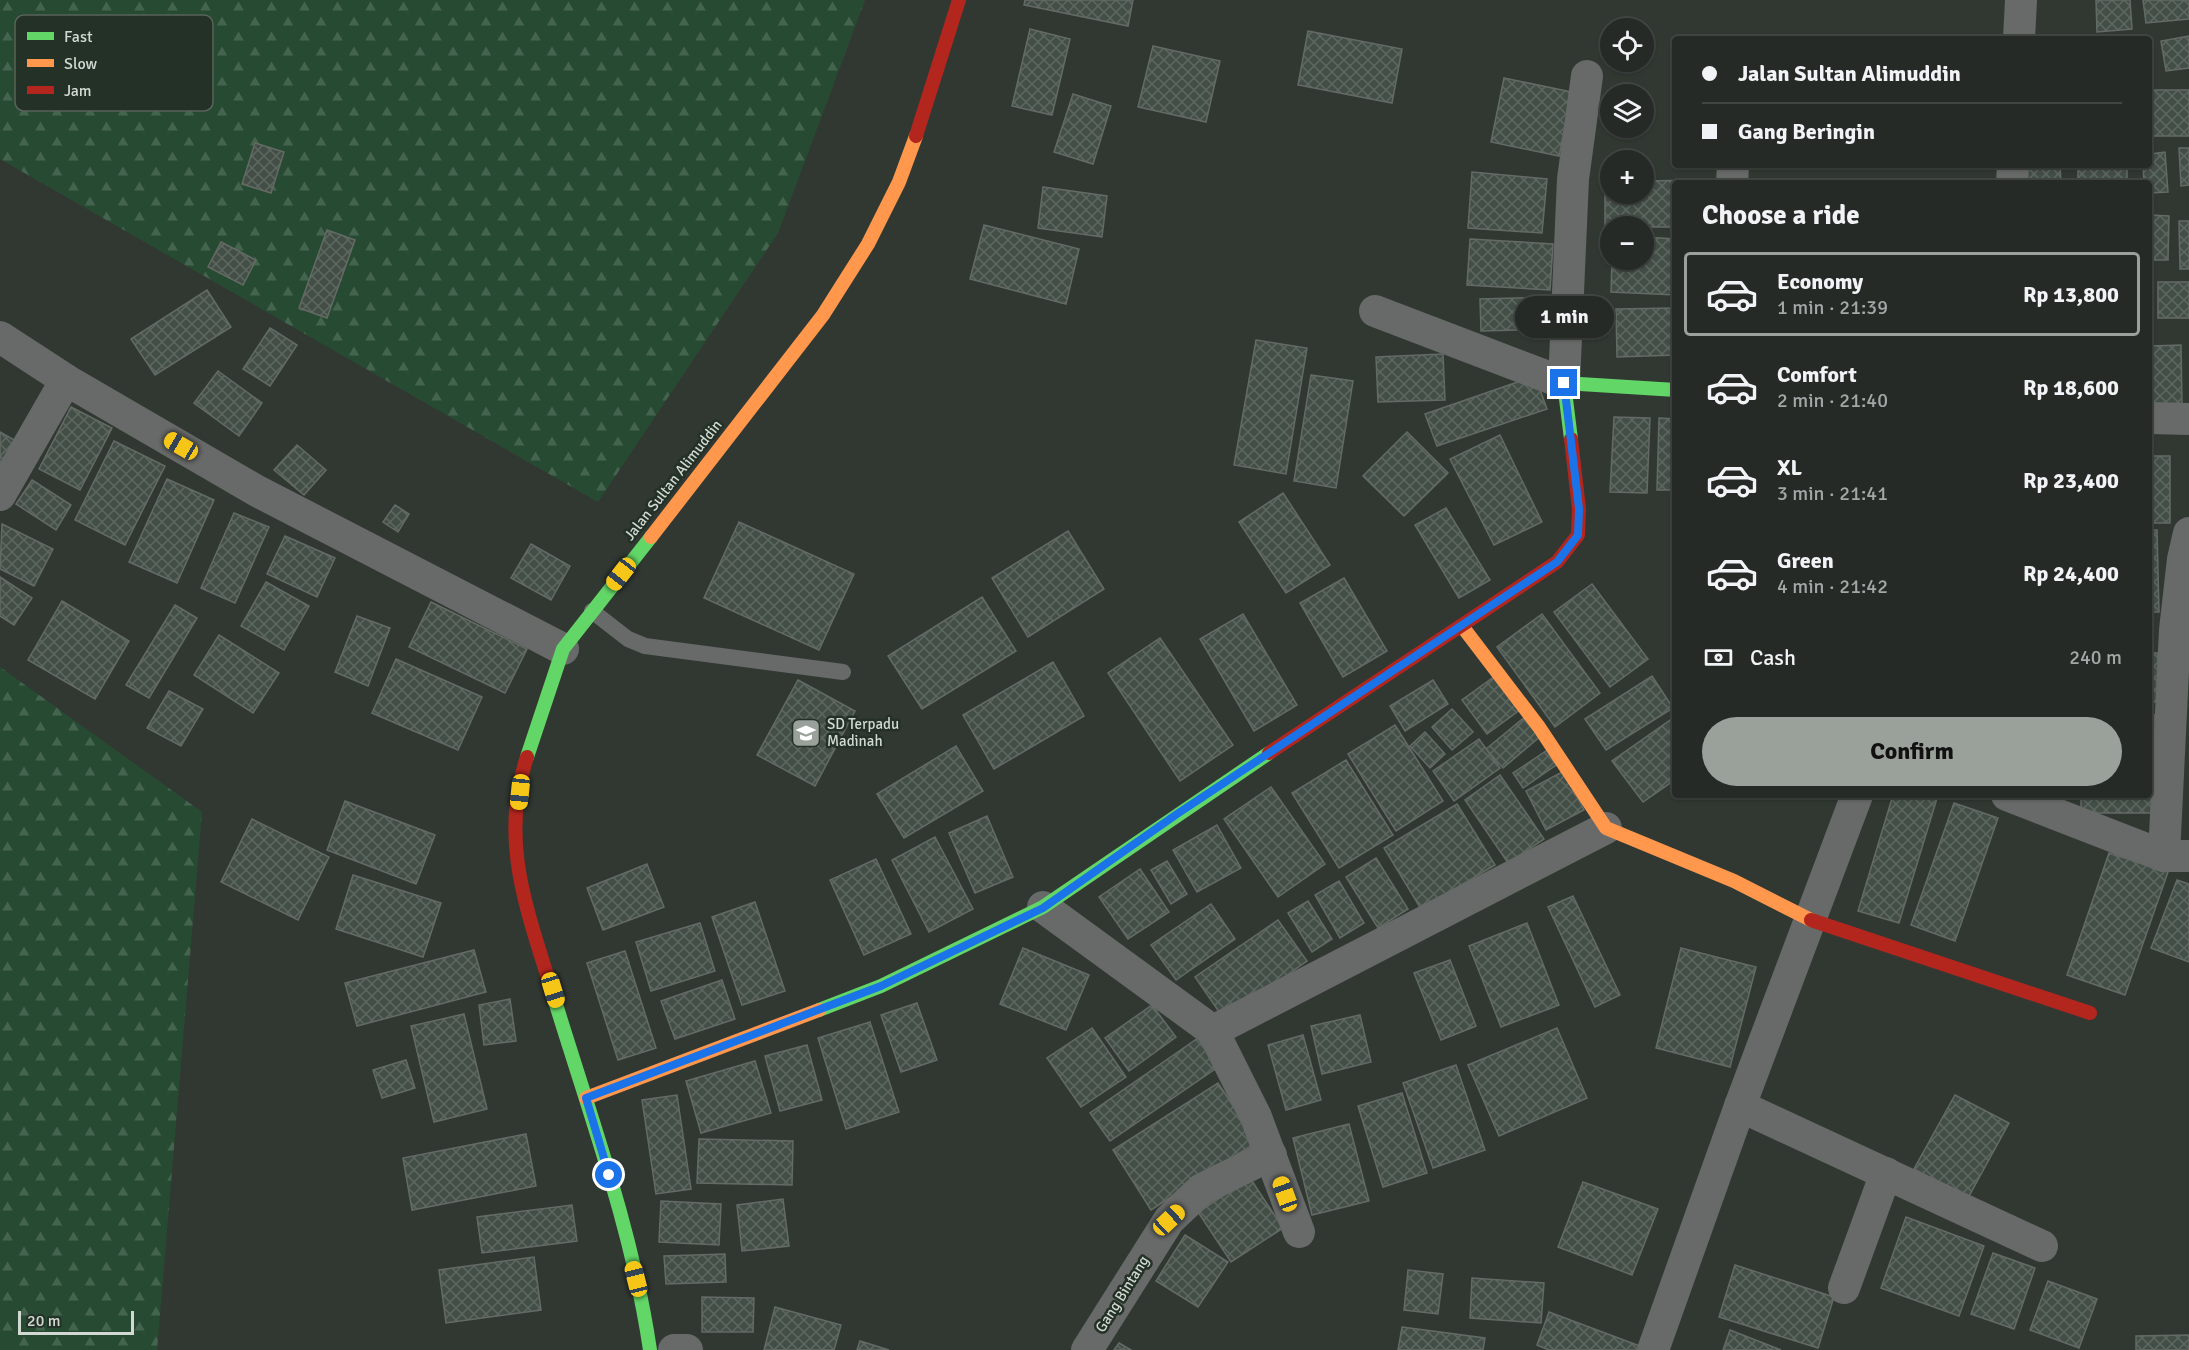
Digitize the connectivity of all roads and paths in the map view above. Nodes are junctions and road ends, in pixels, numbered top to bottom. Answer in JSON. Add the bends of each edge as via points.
{"nodes":[{"id":1,"x":959,"y":0,"type":"edge"},
{"id":2,"x":2021,"y":0,"type":"edge"},
{"id":3,"x":2019,"y":36,"type":"edge"},
{"id":4,"x":1587,"y":76,"type":"dead end"},
{"id":5,"x":1374,"y":311,"type":"dead end"},
{"id":6,"x":0,"y":337,"type":"edge"},
{"id":7,"x":66,"y":380,"type":"junction"},
{"id":8,"x":1564,"y":383,"type":"junction"},
{"id":9,"x":1672,"y":390,"type":"edge"},
{"id":10,"x":2152,"y":418,"type":"edge"},
{"id":11,"x":2189,"y":418,"type":"edge"},
{"id":12,"x":0,"y":495,"type":"edge"},
{"id":13,"x":2189,"y":533,"type":"edge"},
{"id":14,"x":592,"y":611,"type":"junction"},
{"id":15,"x":1462,"y":626,"type":"junction"},
{"id":16,"x":2162,"y":629,"type":"edge"},
{"id":17,"x":563,"y":649,"type":"junction"},
{"id":18,"x":843,"y":672,"type":"dead end"},
{"id":19,"x":1856,"y":798,"type":"edge"},
{"id":20,"x":2015,"y":798,"type":"edge"},
{"id":21,"x":1606,"y":828,"type":"junction"},
{"id":22,"x":2177,"y":856,"type":"edge"},
{"id":23,"x":1043,"y":908,"type":"junction"},
{"id":24,"x":1809,"y":919,"type":"junction"},
{"id":25,"x":2090,"y":1013,"type":"dead end"},
{"id":26,"x":1213,"y":1031,"type":"junction"},
{"id":27,"x":586,"y":1098,"type":"junction"},
{"id":28,"x":1740,"y":1106,"type":"junction"},
{"id":29,"x":1271,"y":1155,"type":"junction"},
{"id":30,"x":1886,"y":1173,"type":"junction"},
{"id":31,"x":1299,"y":1232,"type":"dead end"},
{"id":32,"x":2042,"y":1246,"type":"dead end"},
{"id":33,"x":1844,"y":1288,"type":"dead end"},
{"id":34,"x":650,"y":1350,"type":"edge"},
{"id":35,"x":674,"y":1350,"type":"edge"},
{"id":36,"x":687,"y":1350,"type":"edge"},
{"id":37,"x":1087,"y":1350,"type":"edge"},
{"id":38,"x":1653,"y":1350,"type":"edge"}],
"edges":[{"from":1,"to":14,"type":"street","name":"Jalan Sultan Alimuddin","via":[[899,182],[868,244],[823,315]]},
{"from":2,"to":3,"type":"street"},
{"from":4,"to":8,"type":"street","via":[[1573,178]]},
{"from":5,"to":8,"type":"street"},
{"from":6,"to":7,"type":"street"},
{"from":7,"to":12,"type":"street"},
{"from":7,"to":17,"type":"street","via":[[257,491]]},
{"from":8,"to":9,"type":"street"},
{"from":8,"to":15,"type":"street","via":[[1579,509],[1578,535],[1557,562]]},
{"from":10,"to":11,"type":"street"},
{"from":13,"to":16,"type":"street"},
{"from":14,"to":17,"type":"street","name":"Jalan Sultan Alimuddin"},
{"from":14,"to":18,"type":"lane","via":[[628,639],[645,646]]},
{"from":15,"to":21,"type":"street","via":[[1539,727]]},
{"from":15,"to":23,"type":"street","via":[[1177,814]]},
{"from":16,"to":22,"type":"street"},
{"from":17,"to":27,"type":"street","name":"Jalan Sultan Alimuddin","via":[[522,772],[515,831],[519,882]]},
{"from":19,"to":24,"type":"street"},
{"from":20,"to":22,"type":"street"},
{"from":21,"to":24,"type":"street","via":[[1734,881]]},
{"from":21,"to":26,"type":"street"},
{"from":23,"to":26,"type":"street"},
{"from":23,"to":27,"type":"street","via":[[881,986]]},
{"from":24,"to":25,"type":"street"},
{"from":24,"to":28,"type":"street"},
{"from":26,"to":29,"type":"street"},
{"from":27,"to":34,"type":"street","name":"Jalan Sultan Alimuddin","via":[[620,1214]]},
{"from":28,"to":30,"type":"street"},
{"from":28,"to":38,"type":"street"},
{"from":29,"to":31,"type":"street"},
{"from":29,"to":37,"type":"street","name":"Gang Bintang","via":[[1202,1189],[1169,1220]]},
{"from":30,"to":32,"type":"street"},
{"from":30,"to":33,"type":"street"},
{"from":35,"to":36,"type":"street"}]}
